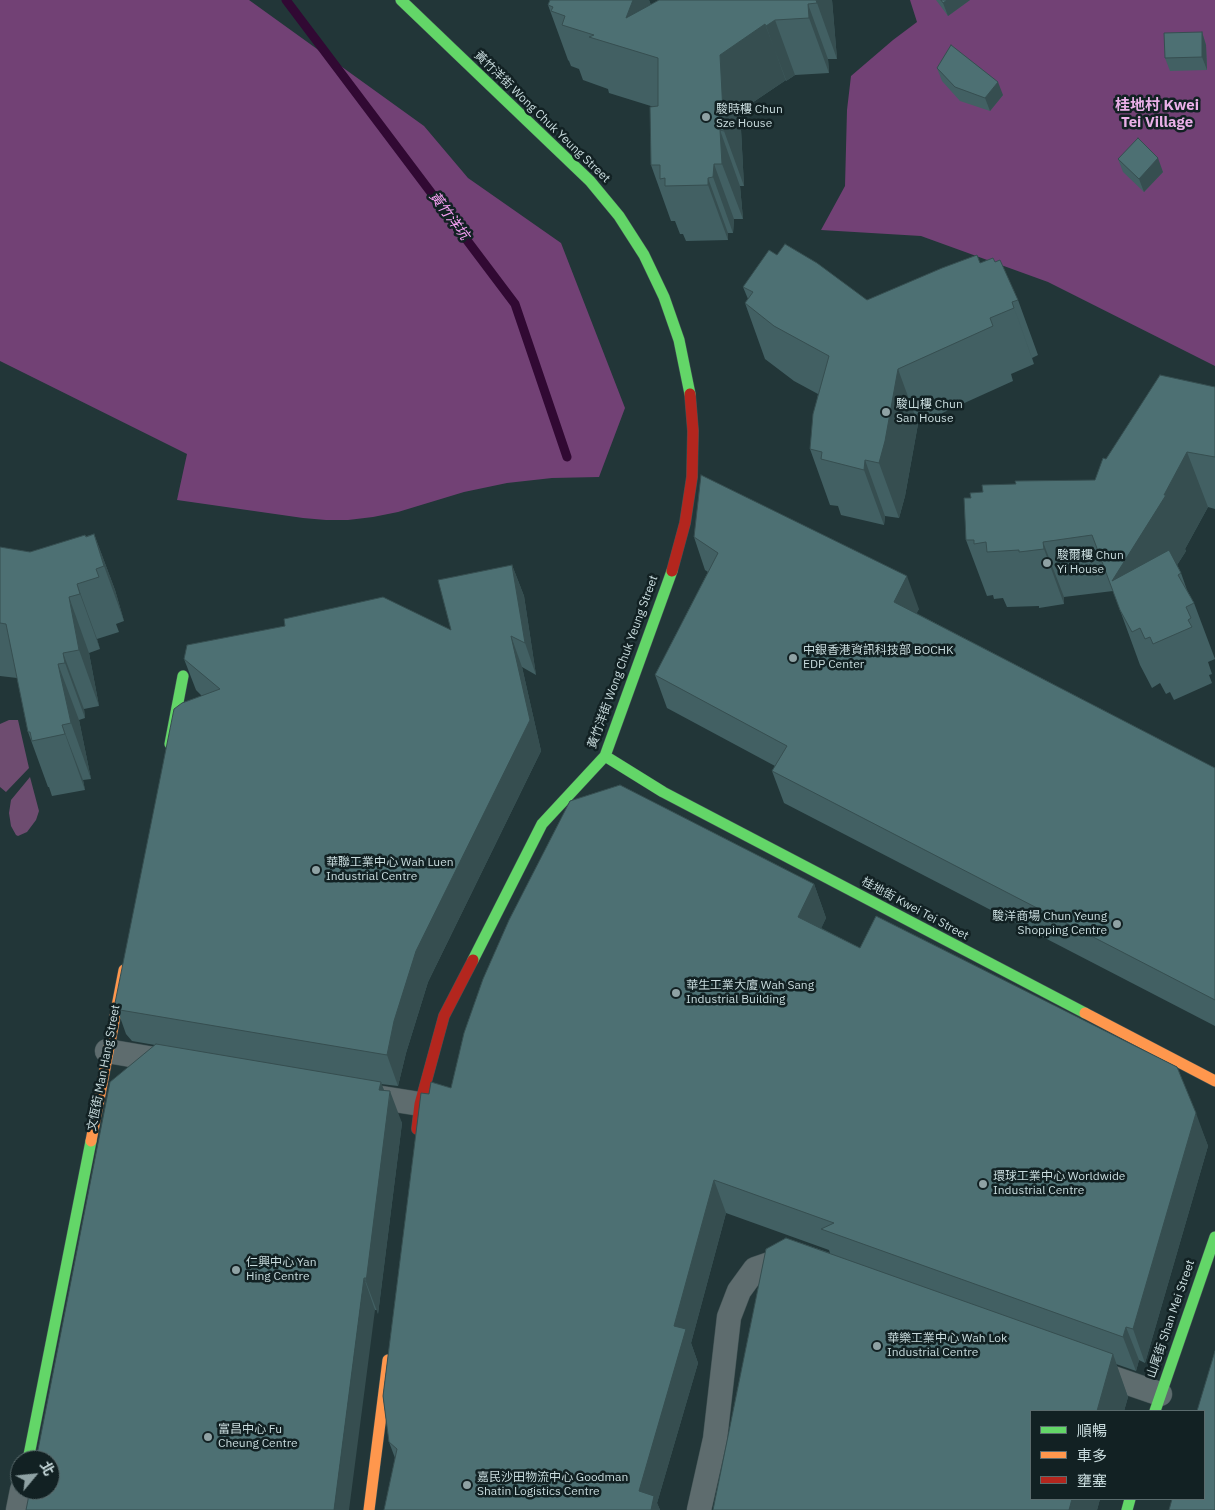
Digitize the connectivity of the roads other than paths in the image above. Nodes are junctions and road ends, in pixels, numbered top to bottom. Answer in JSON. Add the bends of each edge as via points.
{"nodes":[{"id":1,"x":401,"y":0,"type":"edge"},
{"id":2,"x":183,"y":676,"type":"edge"},
{"id":3,"x":168,"y":753,"type":"edge"},
{"id":4,"x":605,"y":756,"type":"junction"},
{"id":5,"x":127,"y":955,"type":"edge"},
{"id":6,"x":107,"y":1051,"type":"junction"},
{"id":7,"x":194,"y":1066,"type":"edge"},
{"id":8,"x":1215,"y":1081,"type":"edge"},
{"id":9,"x":340,"y":1091,"type":"edge"},
{"id":10,"x":420,"y":1104,"type":"junction"},
{"id":11,"x":415,"y":1144,"type":"edge"},
{"id":12,"x":1215,"y":1237,"type":"edge"},
{"id":13,"x":811,"y":1269,"type":"edge"},
{"id":14,"x":389,"y":1352,"type":"edge"},
{"id":15,"x":1070,"y":1363,"type":"edge"},
{"id":16,"x":1157,"y":1403,"type":"edge"},
{"id":17,"x":30,"y":1450,"type":"edge"},
{"id":18,"x":369,"y":1510,"type":"edge"},
{"id":19,"x":699,"y":1510,"type":"edge"}],
"edges":[{"from":1,"to":4,"type":"street","name":"黃竹洋街 Wong Chuk Yeung Street","via":[[590,181],[619,216],[644,255],[664,297],[679,340],[689,385],[693,431],[692,477],[685,523],[675,562]]},
{"from":2,"to":3,"type":"street"},
{"from":4,"to":8,"type":"street","name":"桂地街 Kwei Tei Street","via":[[663,792]]},
{"from":4,"to":10,"type":"street","name":"黃竹洋街 Wong Chuk Yeung Street","via":[[542,824],[444,1016]]},
{"from":5,"to":6,"type":"street","name":"文恆街 Man Hang Street"},
{"from":6,"to":7,"type":"street"},
{"from":6,"to":17,"type":"street","name":"文恆街 Man Hang Street"},
{"from":9,"to":10,"type":"street"},
{"from":10,"to":11,"type":"street","name":"黃竹洋街 Wong Chuk Yeung Street"},
{"from":12,"to":16,"type":"street","name":"山尾街 Shan Mei Street"},
{"from":13,"to":19,"type":"street","via":[[780,1260],[755,1269],[739,1291],[729,1317],[715,1439]]},
{"from":14,"to":18,"type":"street"},
{"from":15,"to":16,"type":"street"}]}
